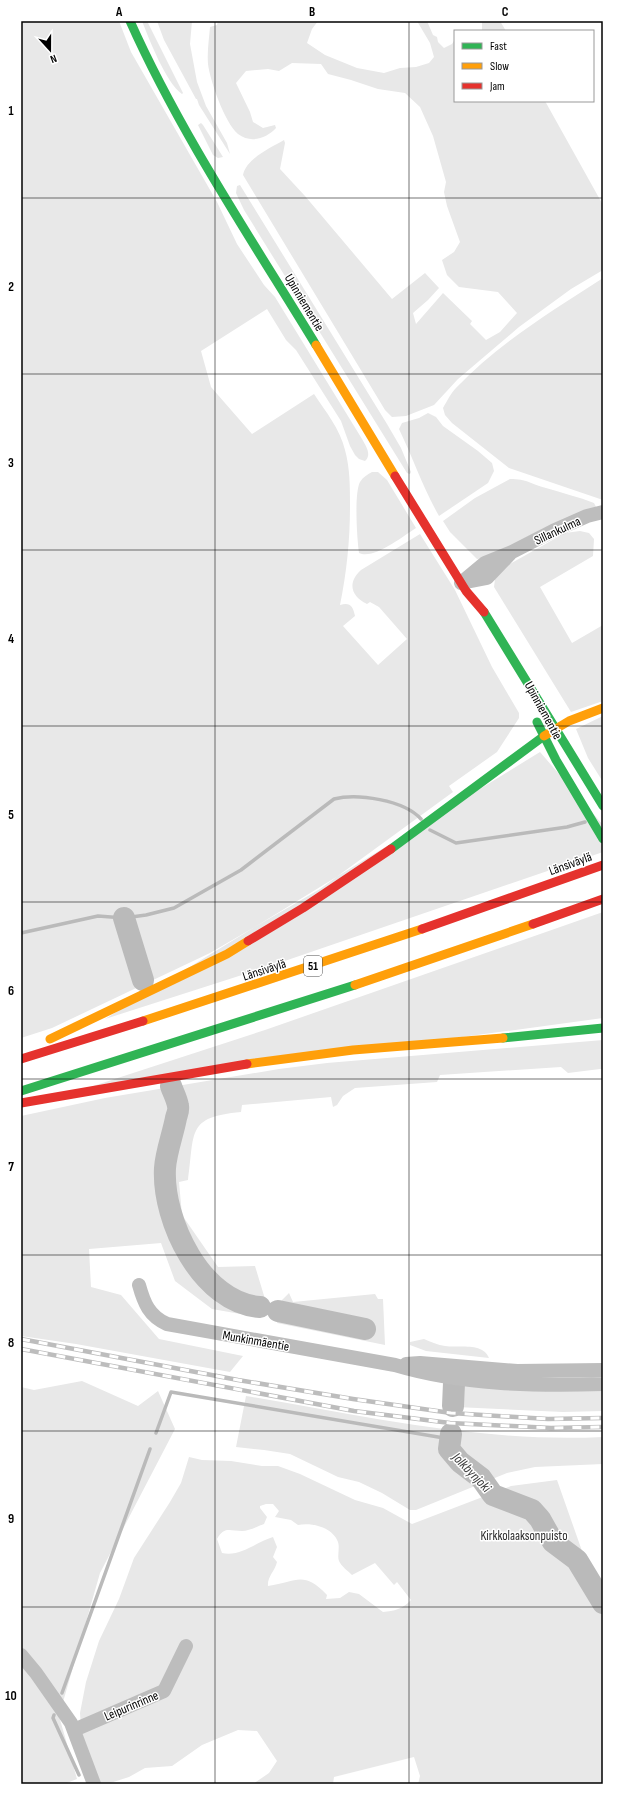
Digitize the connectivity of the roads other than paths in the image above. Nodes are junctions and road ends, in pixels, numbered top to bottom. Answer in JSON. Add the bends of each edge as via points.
{"nodes":[{"id":1,"x":130,"y":21,"type":"edge"},
{"id":2,"x":603,"y":512,"type":"edge"},
{"id":3,"x":463,"y":587,"type":"junction"},
{"id":4,"x":472,"y":613,"type":"dead end"},
{"id":5,"x":603,"y":708,"type":"edge"},
{"id":6,"x":532,"y":713,"type":"dead end"},
{"id":7,"x":556,"y":728,"type":"junction"},
{"id":8,"x":544,"y":736,"type":"junction"},
{"id":9,"x":603,"y":806,"type":"edge"},
{"id":10,"x":603,"y":839,"type":"edge"},
{"id":11,"x":603,"y":865,"type":"edge"},
{"id":12,"x":603,"y":899,"type":"edge"},
{"id":13,"x":603,"y":1028,"type":"edge"},
{"id":14,"x":21,"y":1053,"type":"edge"},
{"id":15,"x":21,"y":1059,"type":"edge"},
{"id":16,"x":21,"y":1091,"type":"edge"},
{"id":17,"x":21,"y":1103,"type":"edge"},
{"id":18,"x":139,"y":1285,"type":"dead end"},
{"id":19,"x":395,"y":1365,"type":"junction"},
{"id":20,"x":603,"y":1370,"type":"edge"},
{"id":21,"x":603,"y":1384,"type":"edge"},
{"id":22,"x":186,"y":1646,"type":"dead end"},
{"id":23,"x":21,"y":1655,"type":"edge"},
{"id":24,"x":74,"y":1730,"type":"junction"},
{"id":25,"x":89,"y":1783,"type":"edge"}],
"edges":[{"from":1,"to":3,"type":"main road","name":"Upinniementie","via":[[147,59],[212,175]]},
{"from":2,"to":3,"type":"street","name":"Sillankulma","via":[[587,516],[480,566]]},
{"from":3,"to":4,"type":"main road","name":"Upinniementie"},
{"from":3,"to":7,"type":"main road","name":"Upinniementie","via":[[483,610]]},
{"from":5,"to":7,"type":"main road"},
{"from":6,"to":8,"type":"main road","name":"Upinniementie"},
{"from":7,"to":8,"type":"main road"},
{"from":7,"to":9,"type":"main road","name":"Upinniementie"},
{"from":8,"to":10,"type":"main road","name":"Upinniementie"},
{"from":8,"to":14,"type":"main road","via":[[404,841],[303,908],[227,954]]},
{"from":11,"to":15,"type":"main road","name":"Länsiväylä","number":"51","via":[[296,972]]},
{"from":12,"to":16,"type":"main road","number":"51","via":[[450,953]]},
{"from":13,"to":17,"type":"main road","via":[[319,1054],[172,1076],[82,1095]]},
{"from":18,"to":19,"type":"street","name":"Munkinmäentie","via":[[147,1310],[167,1324]]},
{"from":19,"to":20,"type":"street","name":"Munkinmäentie","via":[[420,1363],[517,1371]]},
{"from":19,"to":21,"type":"street","name":"Munkinmäentie","via":[[419,1372],[468,1380]]},
{"from":22,"to":24,"type":"street","name":"Leipurinrinne","via":[[164,1691]]},
{"from":23,"to":24,"type":"street"},
{"from":24,"to":25,"type":"street"}]}
